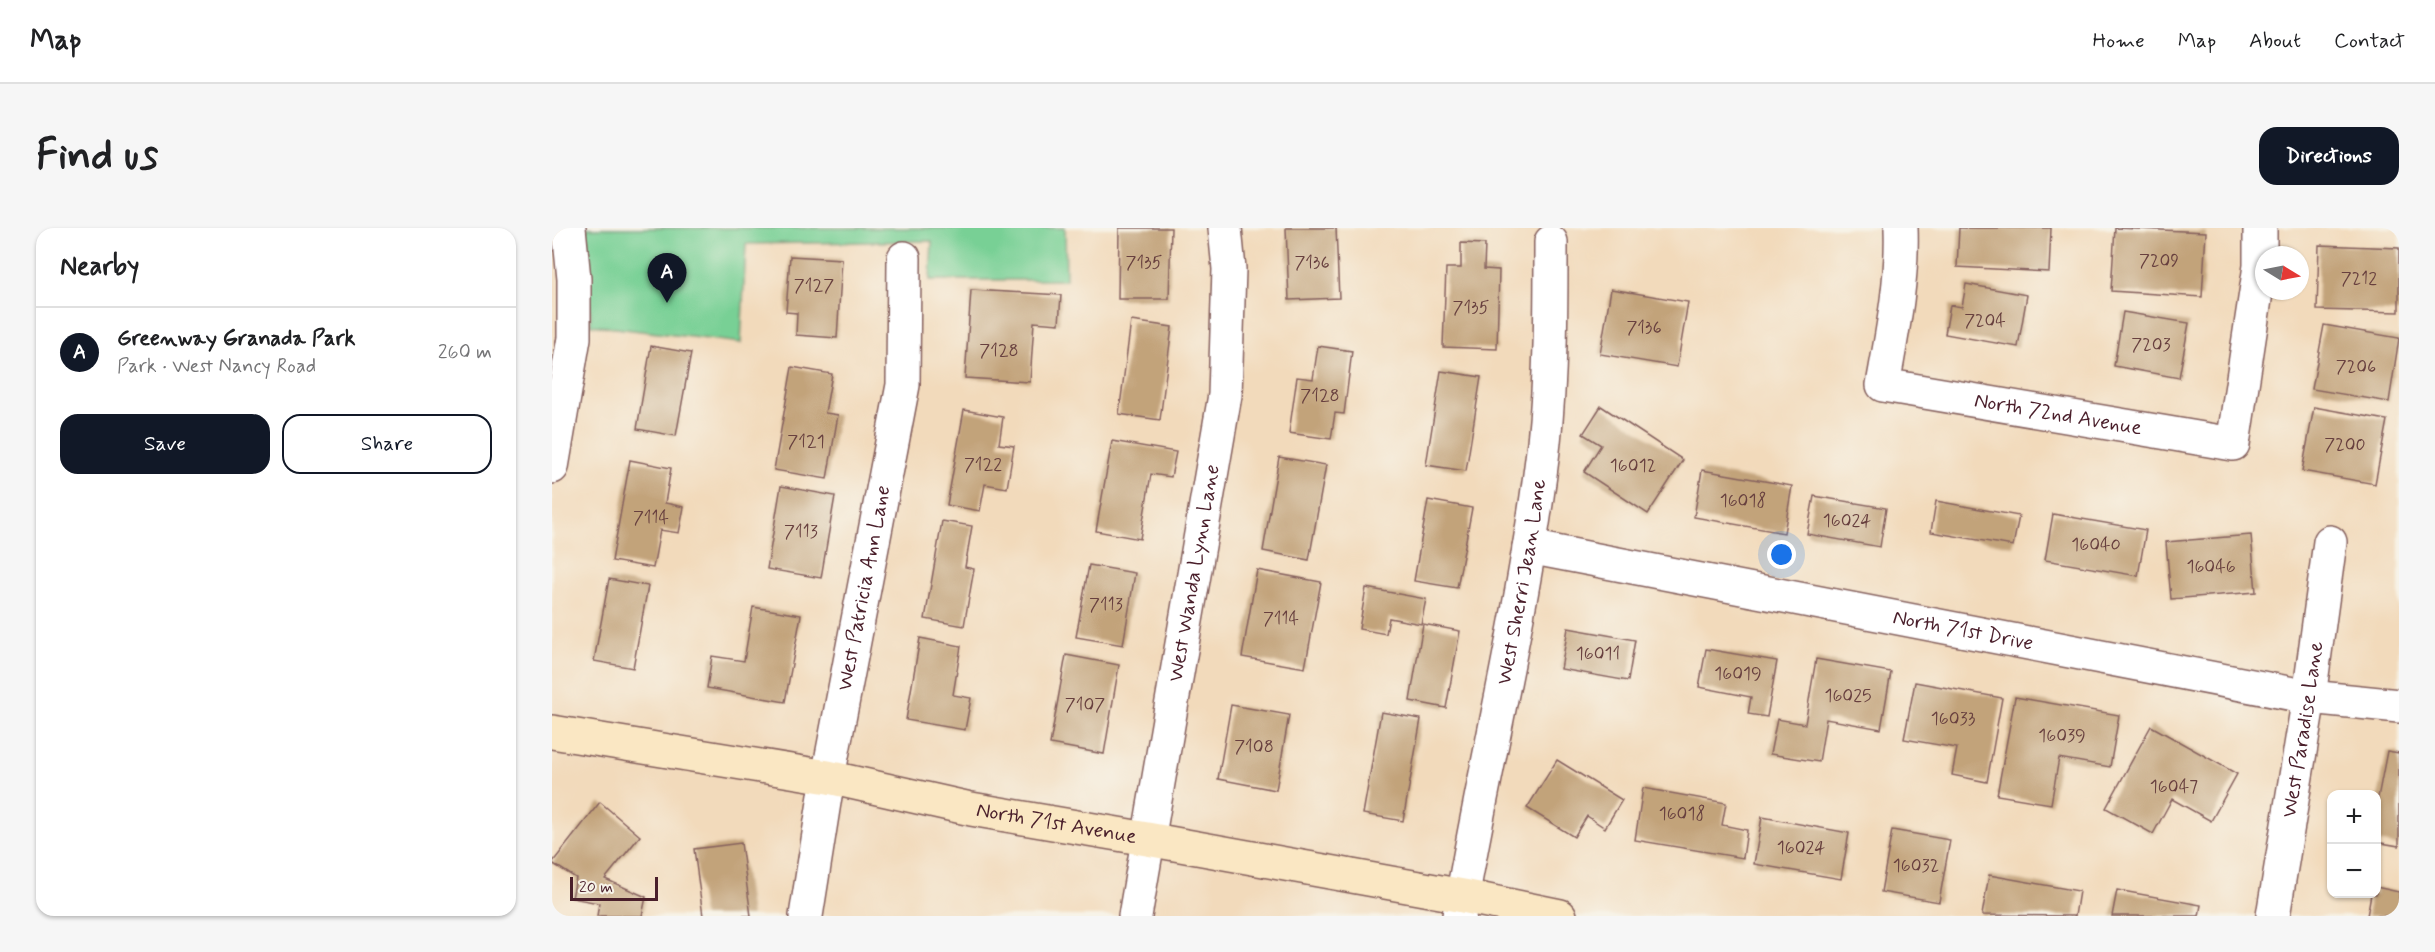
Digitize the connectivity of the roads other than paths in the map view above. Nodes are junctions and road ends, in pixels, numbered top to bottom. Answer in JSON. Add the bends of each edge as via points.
{"nodes":[{"id":1,"x":569,"y":228,"type":"edge"},
{"id":2,"x":1225,"y":228,"type":"edge"},
{"id":3,"x":1901,"y":228,"type":"edge"},
{"id":4,"x":2260,"y":228,"type":"edge"},
{"id":5,"x":1551,"y":242,"type":"dead end"},
{"id":6,"x":903,"y":258,"type":"dead end"},
{"id":7,"x":552,"y":467,"type":"edge"},
{"id":8,"x":2330,"y":542,"type":"dead end"},
{"id":9,"x":1529,"y":547,"type":"junction"},
{"id":10,"x":2309,"y":697,"type":"junction"},
{"id":11,"x":2399,"y":706,"type":"edge"},
{"id":12,"x":552,"y":732,"type":"edge"},
{"id":13,"x":828,"y":777,"type":"junction"},
{"id":14,"x":1147,"y":838,"type":"junction"},
{"id":15,"x":1461,"y":906,"type":"edge"},
{"id":16,"x":806,"y":916,"type":"edge"},
{"id":17,"x":1135,"y":916,"type":"edge"},
{"id":18,"x":1560,"y":916,"type":"edge"},
{"id":19,"x":2273,"y":916,"type":"edge"}],
"edges":[{"from":1,"to":7,"type":"street","via":[[574,338]]},
{"from":2,"to":14,"type":"street","name":"West Wanda Lynn Lane","via":[[1229,269],[1225,395]]},
{"from":3,"to":4,"type":"street","name":"North 72nd Avenue","via":[[1894,319],[1883,385],[2234,444],[2260,266]]},
{"from":5,"to":9,"type":"street","name":"West Sherri Jean Lane","via":[[1551,333],[1544,441]]},
{"from":6,"to":13,"type":"street","name":"West Patricia Ann Lane","via":[[903,384]]},
{"from":8,"to":10,"type":"street","name":"West Paradise Lane"},
{"from":9,"to":10,"type":"street","name":"North 71st Drive"},
{"from":9,"to":15,"type":"street","name":"West Sherri Jean Lane"},
{"from":10,"to":11,"type":"street","name":"North 71st Drive"},
{"from":10,"to":19,"type":"street","name":"West Paradise Lane"},
{"from":12,"to":13,"type":"street","name":"North 71st Avenue"},
{"from":13,"to":14,"type":"street","name":"North 71st Avenue","via":[[971,809]]},
{"from":13,"to":16,"type":"street","name":"West Patricia Ann Lane"},
{"from":14,"to":15,"type":"street","name":"North 71st Avenue"},
{"from":14,"to":17,"type":"street","name":"West Wanda Lynn Lane"},
{"from":15,"to":18,"type":"street","name":"North 71st Avenue"}]}
